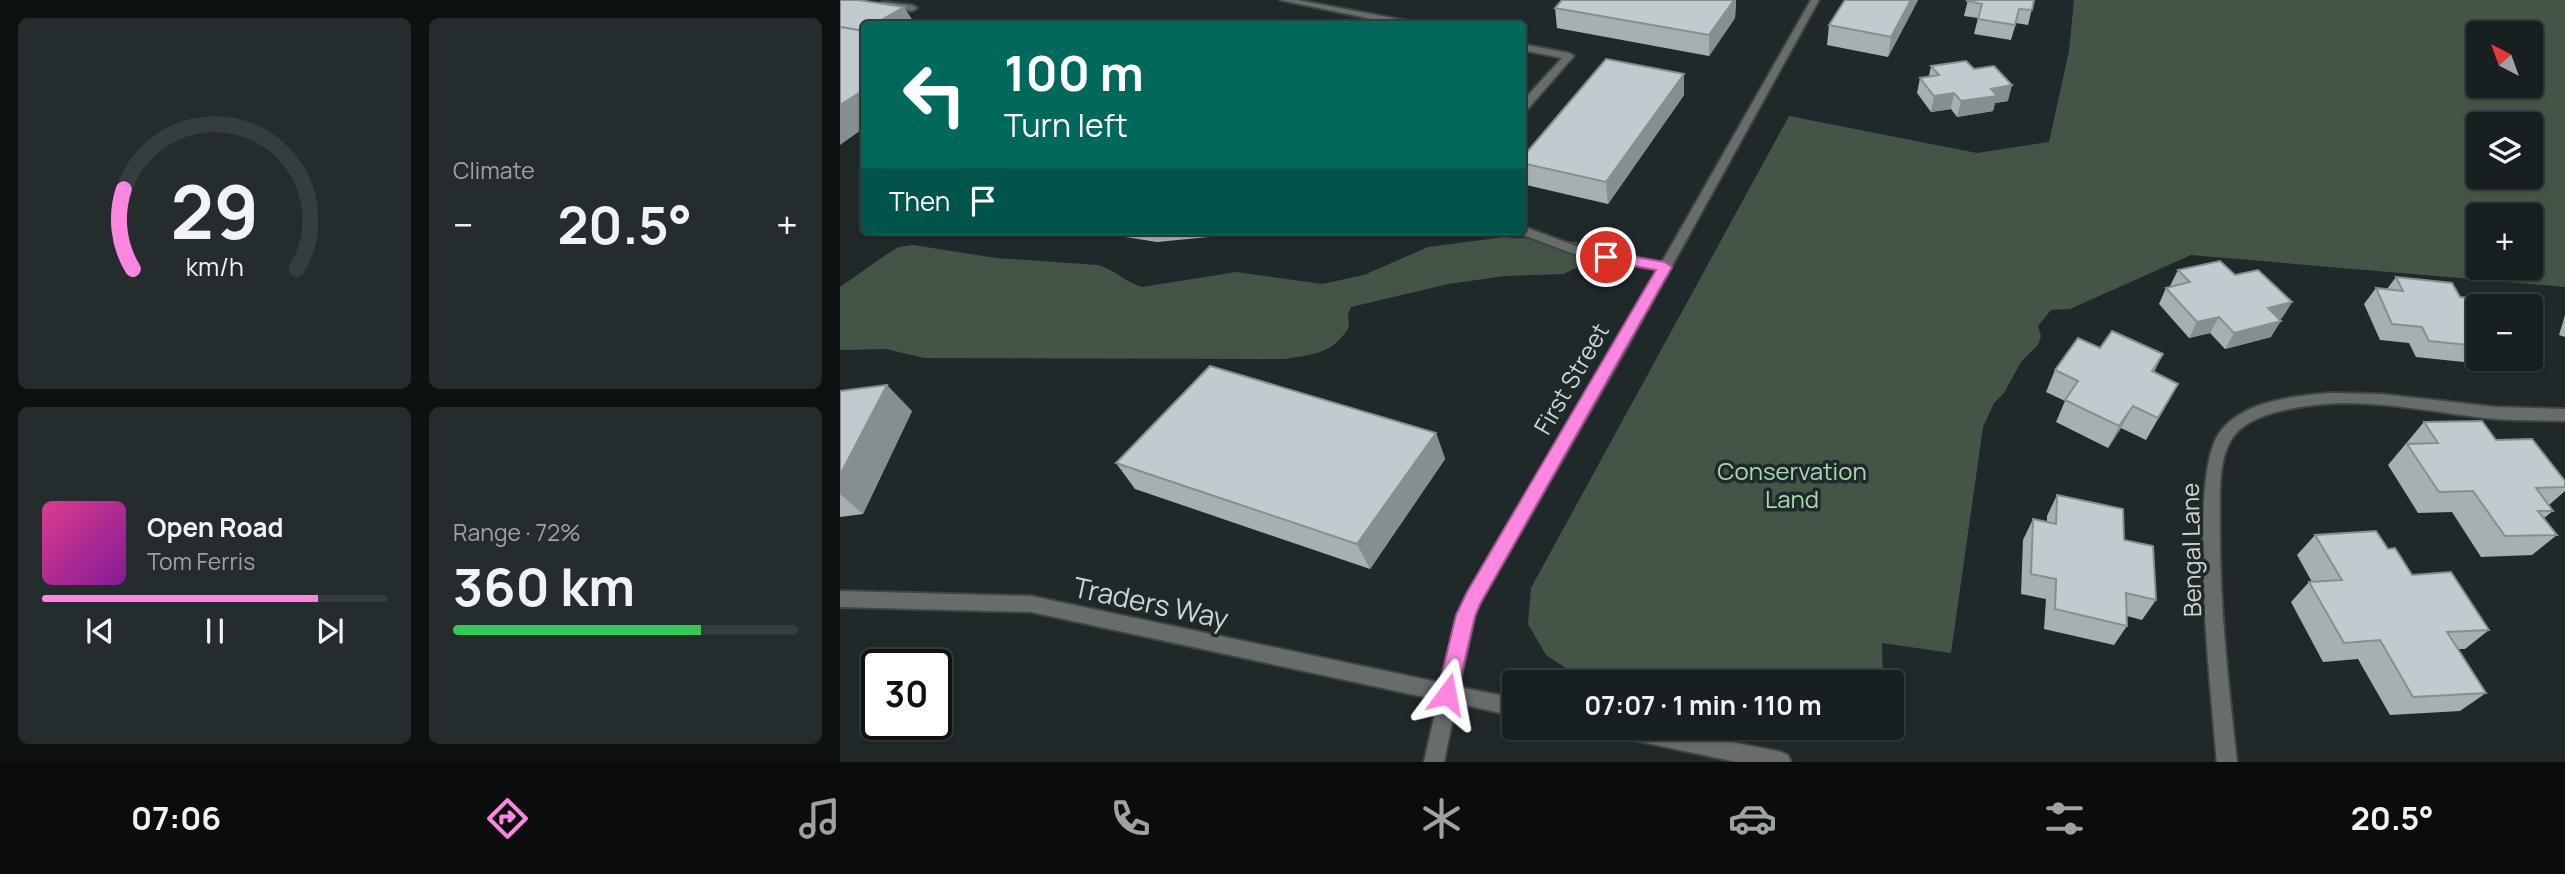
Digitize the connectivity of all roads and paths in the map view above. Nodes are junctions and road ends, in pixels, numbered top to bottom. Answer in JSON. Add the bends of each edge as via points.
{"nodes":[{"id":1,"x":1284,"y":0,"type":"edge"},
{"id":2,"x":1815,"y":0,"type":"edge"},
{"id":3,"x":876,"y":4,"type":"edge"},
{"id":4,"x":912,"y":8,"type":"dead end"},
{"id":5,"x":1392,"y":21,"type":"edge"},
{"id":6,"x":1526,"y":48,"type":"edge"},
{"id":7,"x":1526,"y":104,"type":"edge"},
{"id":8,"x":1526,"y":232,"type":"edge"},
{"id":9,"x":1665,"y":267,"type":"junction"},
{"id":10,"x":2565,"y":415,"type":"edge"},
{"id":11,"x":840,"y":599,"type":"edge"},
{"id":12,"x":1447,"y":694,"type":"junction"},
{"id":13,"x":1502,"y":705,"type":"edge"},
{"id":14,"x":1676,"y":740,"type":"edge"},
{"id":15,"x":1434,"y":762,"type":"edge"},
{"id":16,"x":1781,"y":762,"type":"edge"},
{"id":17,"x":2227,"y":762,"type":"edge"}],
"edges":[{"from":1,"to":5,"type":"street"},
{"from":2,"to":9,"type":"street","name":"First Street"},
{"from":3,"to":4,"type":"street"},
{"from":6,"to":7,"type":"street","via":[[1569,56]]},
{"from":8,"to":9,"type":"street","via":[[1606,257]]},
{"from":9,"to":12,"type":"street","name":"First Street","via":[[1465,615]]},
{"from":10,"to":17,"type":"street","name":"Bengal Lane","via":[[2342,398],[2262,412],[2224,437],[2214,464],[2210,511]]},
{"from":11,"to":12,"type":"street","name":"Traders Way","via":[[1031,604]]},
{"from":12,"to":13,"type":"street","name":"Traders Way"},
{"from":12,"to":15,"type":"street","name":"First Street"},
{"from":14,"to":16,"type":"street"}]}
